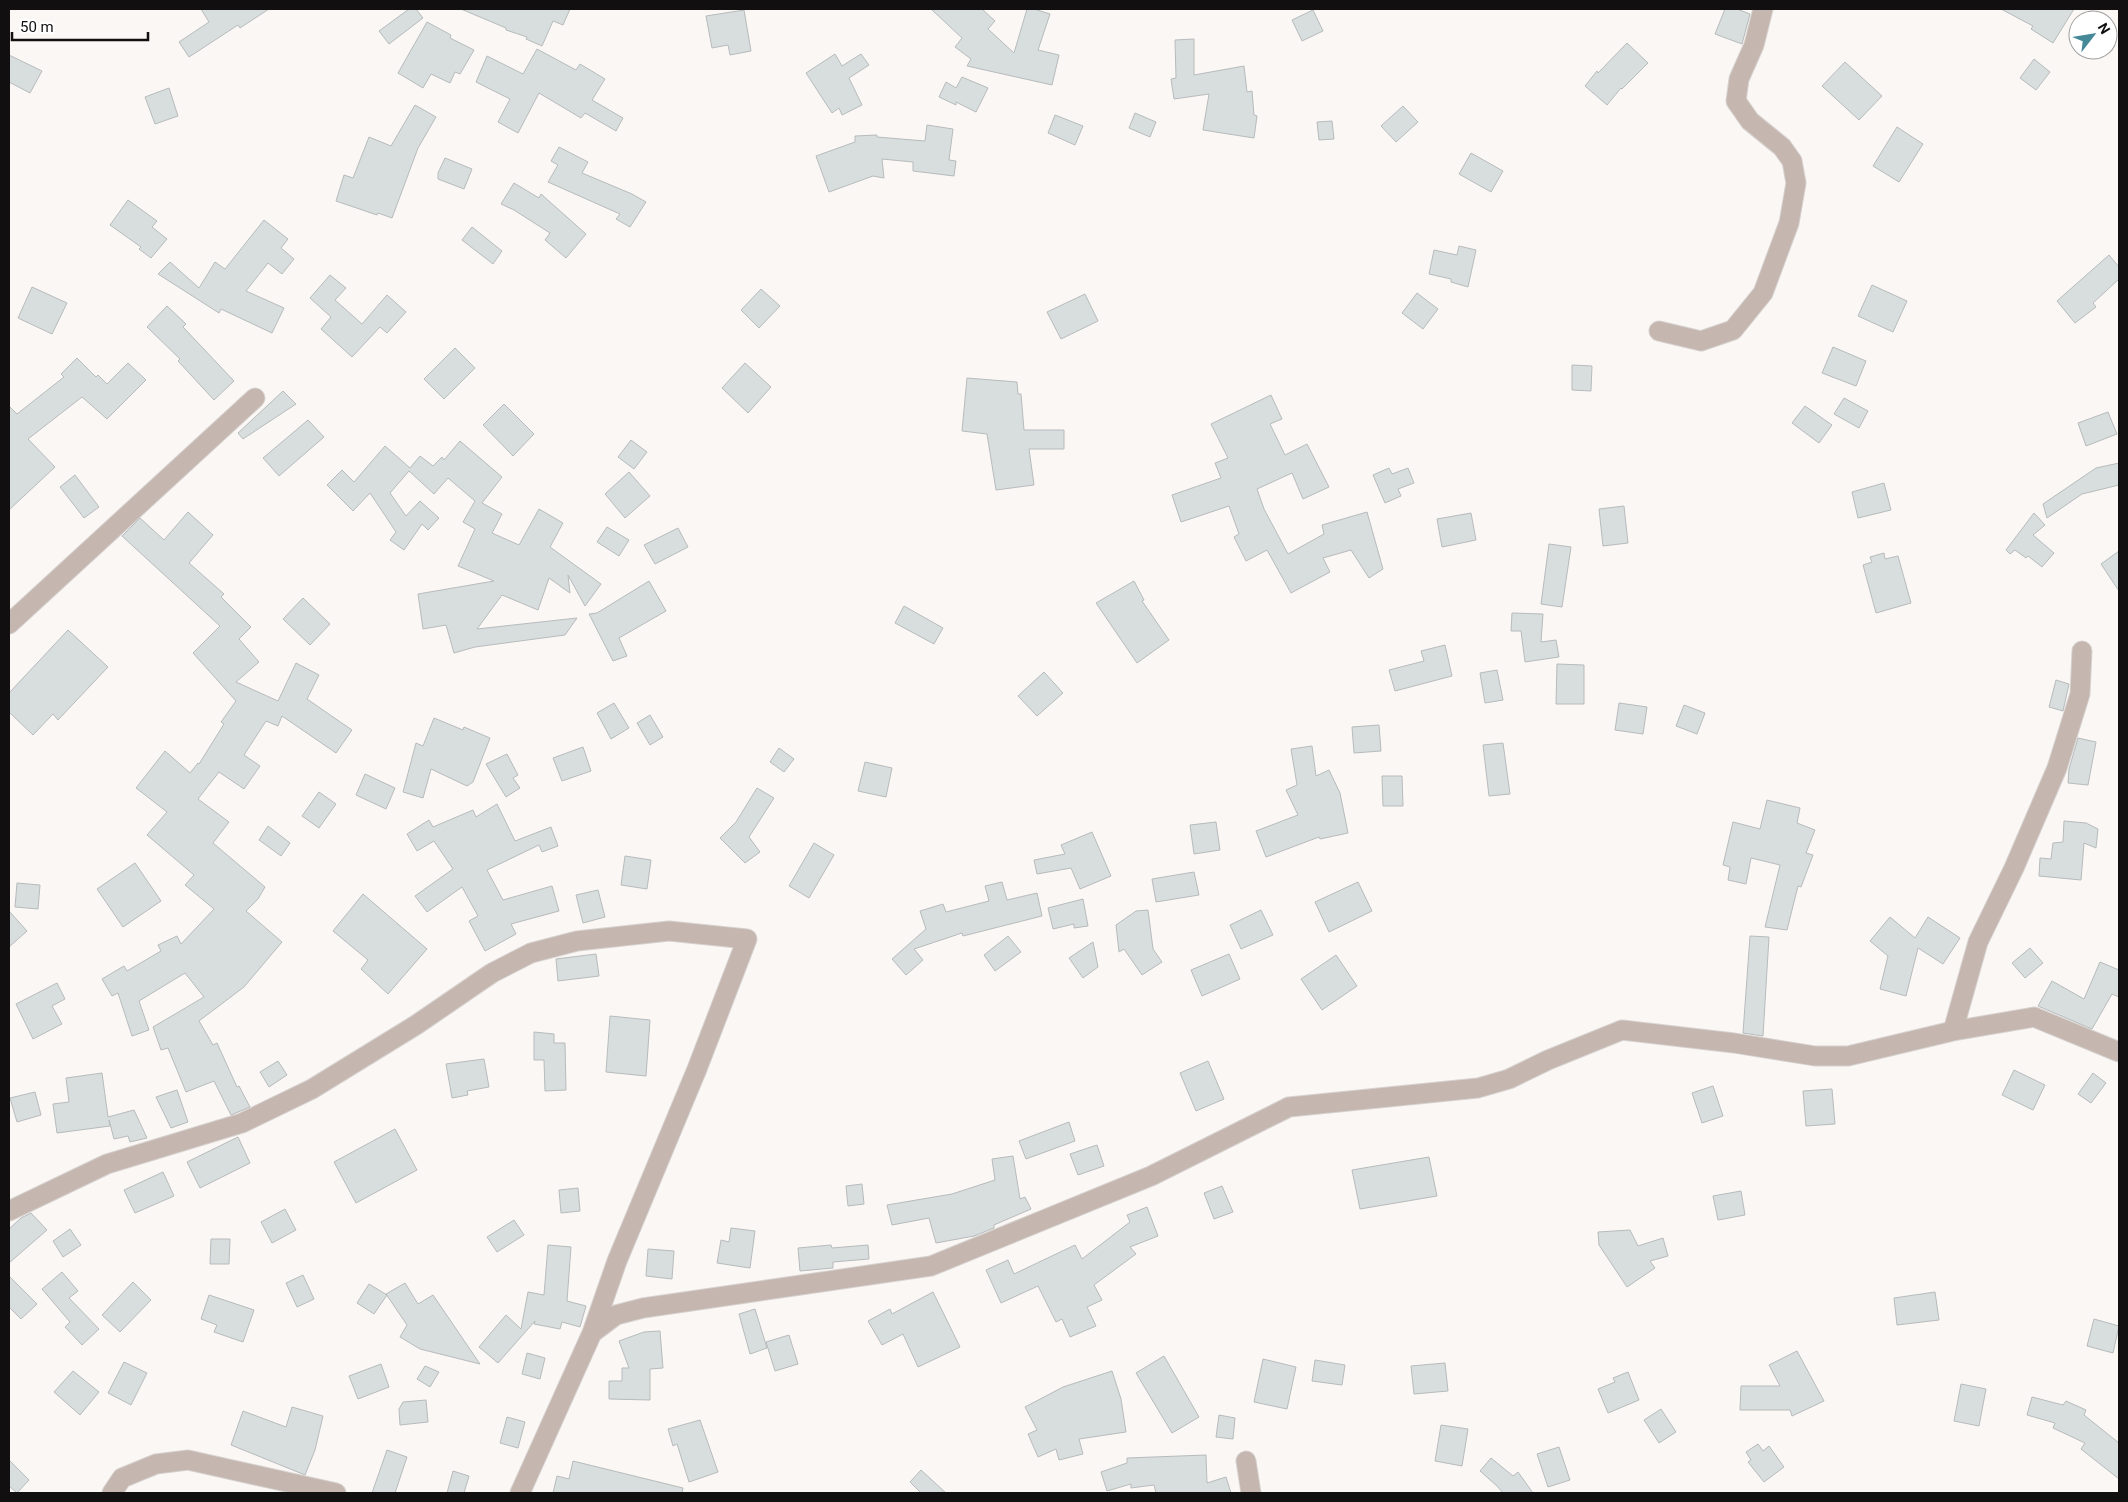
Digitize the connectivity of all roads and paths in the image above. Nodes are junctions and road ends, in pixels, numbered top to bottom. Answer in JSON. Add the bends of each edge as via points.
{"nodes":[{"id":1,"x":1763,"y":9,"type":"edge"},
{"id":2,"x":1660,"y":331,"type":"dead end"},
{"id":3,"x":255,"y":398,"type":"dead end"},
{"id":4,"x":9,"y":624,"type":"edge"},
{"id":5,"x":2082,"y":651,"type":"dead end"},
{"id":6,"x":1953,"y":1031,"type":"junction"},
{"id":7,"x":2119,"y":1052,"type":"edge"},
{"id":8,"x":9,"y":1212,"type":"edge"},
{"id":9,"x":592,"y":1333,"type":"junction"},
{"id":10,"x":1246,"y":1461,"type":"dead end"},
{"id":11,"x":112,"y":1493,"type":"edge"},
{"id":12,"x":336,"y":1493,"type":"edge"},
{"id":13,"x":520,"y":1493,"type":"edge"},
{"id":14,"x":1251,"y":1493,"type":"edge"}],
"edges":[{"from":1,"to":2,"type":"street","via":[[1754,45],[1739,79],[1736,101],[1750,121],[1782,147],[1792,161],[1796,182],[1789,223],[1764,293],[1733,330],[1702,341]]},
{"from":3,"to":4,"type":"street"},
{"from":5,"to":6,"type":"street","via":[[2080,694],[2057,768],[1978,942]]},
{"from":6,"to":7,"type":"street","via":[[2034,1017]]},
{"from":6,"to":9,"type":"street","via":[[1848,1056],[1815,1056],[1622,1030],[1509,1079],[1478,1088],[1289,1108],[1151,1176],[931,1266],[643,1308],[616,1315]]},
{"from":8,"to":9,"type":"street","via":[[106,1164],[242,1123],[312,1089],[416,1025],[492,973],[531,953],[577,941],[669,931],[747,939],[617,1261]]},
{"from":9,"to":13,"type":"street"},
{"from":10,"to":14,"type":"street"},
{"from":11,"to":12,"type":"street","via":[[122,1478],[156,1464],[188,1460]]}]}
